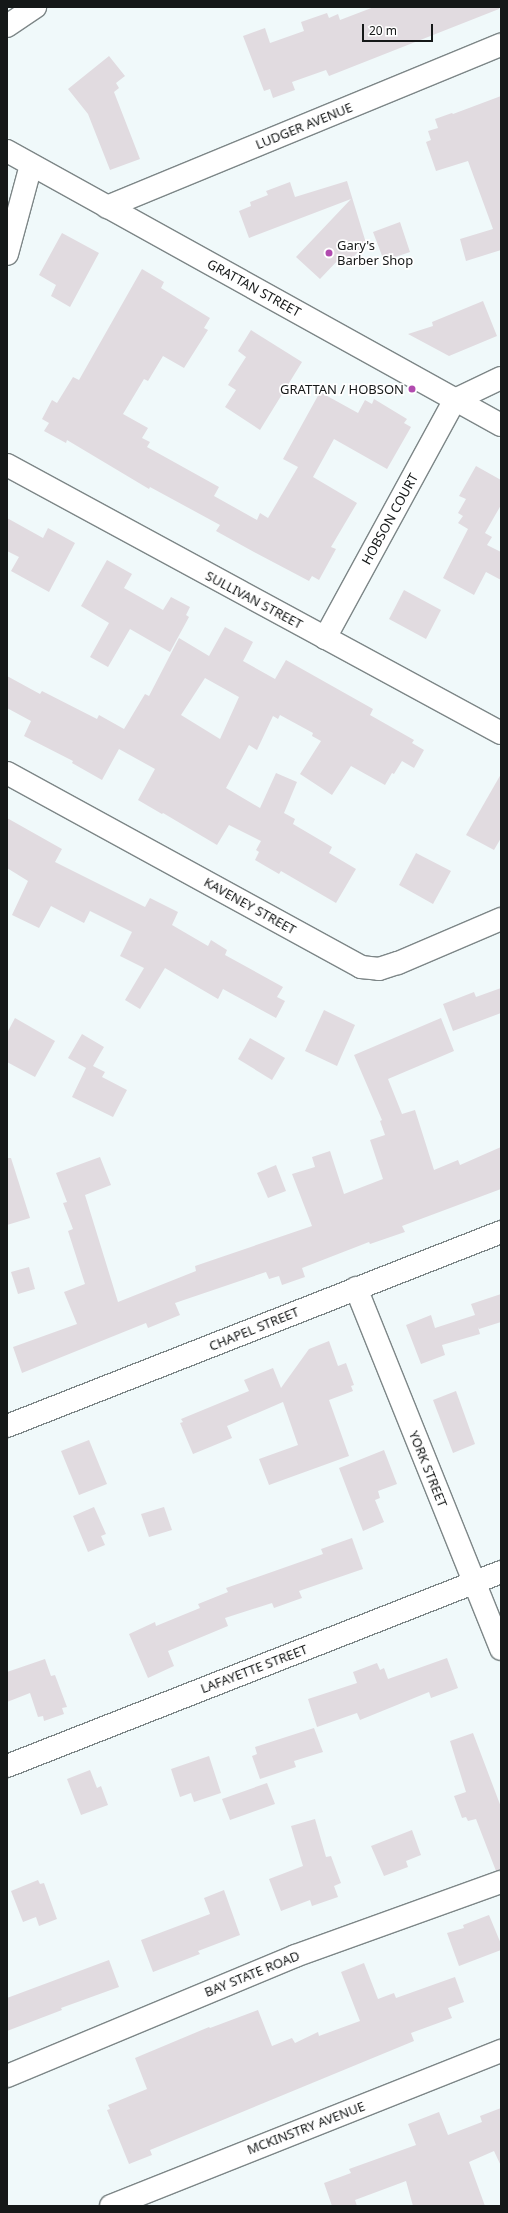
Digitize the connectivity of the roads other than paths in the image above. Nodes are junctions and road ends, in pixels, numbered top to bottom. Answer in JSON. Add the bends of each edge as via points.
{"nodes":[{"id":1,"x":35,"y":7,"type":"edge"},
{"id":2,"x":7,"y":26,"type":"edge"},
{"id":3,"x":501,"y":45,"type":"edge"},
{"id":4,"x":7,"y":151,"type":"edge"},
{"id":5,"x":31,"y":165,"type":"junction"},
{"id":6,"x":107,"y":207,"type":"junction"},
{"id":7,"x":7,"y":254,"type":"edge"},
{"id":8,"x":501,"y":378,"type":"edge"},
{"id":9,"x":455,"y":400,"type":"junction"},
{"id":10,"x":501,"y":425,"type":"edge"},
{"id":11,"x":7,"y":465,"type":"edge"},
{"id":12,"x":324,"y":638,"type":"junction"},
{"id":13,"x":501,"y":733,"type":"edge"},
{"id":14,"x":7,"y":773,"type":"edge"},
{"id":15,"x":501,"y":919,"type":"edge"},
{"id":16,"x":501,"y":1232,"type":"edge"},
{"id":17,"x":356,"y":1288,"type":"junction"},
{"id":18,"x":7,"y":1426,"type":"edge"},
{"id":19,"x":501,"y":1572,"type":"edge"},
{"id":20,"x":473,"y":1583,"type":"junction"},
{"id":21,"x":501,"y":1649,"type":"edge"},
{"id":22,"x":7,"y":1766,"type":"edge"},
{"id":23,"x":501,"y":1882,"type":"edge"},
{"id":24,"x":501,"y":2051,"type":"edge"},
{"id":25,"x":7,"y":2076,"type":"edge"},
{"id":26,"x":110,"y":2206,"type":"edge"}],
"edges":[{"from":1,"to":2,"type":"main road"},
{"from":3,"to":6,"type":"main road","name":"LUDGER AVENUE"},
{"from":4,"to":5,"type":"main road","name":"GRATTAN STREET"},
{"from":5,"to":6,"type":"main road","name":"GRATTAN STREET"},
{"from":5,"to":7,"type":"main road"},
{"from":6,"to":9,"type":"main road","name":"GRATTAN STREET"},
{"from":8,"to":9,"type":"main road"},
{"from":9,"to":10,"type":"main road","name":"GRATTAN STREET"},
{"from":9,"to":12,"type":"main road","name":"HOBSON COURT"},
{"from":11,"to":12,"type":"main road","name":"SULLIVAN STREET"},
{"from":12,"to":13,"type":"main road","name":"SULLIVAN STREET"},
{"from":14,"to":15,"type":"main road","name":"KAVENEY STREET","via":[[361,967],[379,969],[398,963]]},
{"from":16,"to":17,"type":"main road","name":"CHAPEL STREET"},
{"from":17,"to":18,"type":"main road","name":"CHAPEL STREET"},
{"from":17,"to":20,"type":"main road","name":"YORK STREET"},
{"from":19,"to":20,"type":"main road","name":"LAFAYETTE STREET"},
{"from":20,"to":21,"type":"main road","name":"YORK STREET"},
{"from":20,"to":22,"type":"main road","name":"LAFAYETTE STREET"},
{"from":23,"to":25,"type":"main road","name":"BAY STATE ROAD","via":[[295,1956]]},
{"from":24,"to":26,"type":"main road","name":"MCKINSTRY AVENUE"}]}
